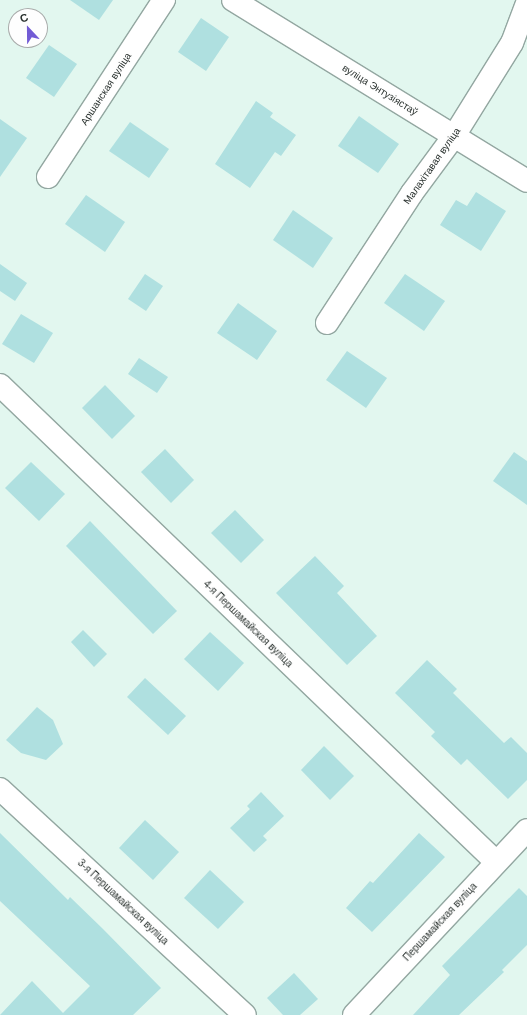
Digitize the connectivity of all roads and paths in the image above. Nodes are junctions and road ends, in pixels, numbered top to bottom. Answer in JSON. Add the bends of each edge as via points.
{"nodes":[{"id":1,"x":164,"y":0,"type":"edge"},
{"id":2,"x":233,"y":0,"type":"edge"},
{"id":3,"x":527,"y":3,"type":"edge"},
{"id":4,"x":454,"y":136,"type":"junction"},
{"id":5,"x":48,"y":177,"type":"dead end"},
{"id":6,"x":527,"y":181,"type":"edge"},
{"id":7,"x":327,"y":323,"type":"dead end"},
{"id":8,"x":0,"y":385,"type":"edge"},
{"id":9,"x":0,"y":789,"type":"edge"},
{"id":10,"x":527,"y":830,"type":"edge"},
{"id":11,"x":496,"y":862,"type":"junction"},
{"id":12,"x":245,"y":1015,"type":"edge"},
{"id":13,"x":354,"y":1015,"type":"edge"}],
"edges":[{"from":1,"to":5,"type":"street","name":"Аршанская вуліца"},
{"from":2,"to":4,"type":"street","name":"вуліца Энтузіястаў"},
{"from":3,"to":4,"type":"street","name":"Малахітавая вуліца","via":[[512,42]]},
{"from":4,"to":6,"type":"street","name":"вуліца Энтузіястаў"},
{"from":4,"to":7,"type":"street","name":"Малахітавая вуліца","via":[[412,193]]},
{"from":8,"to":11,"type":"street","name":"4-я Першамайская вуліца"},
{"from":9,"to":12,"type":"street","name":"3-я Першамайская вуліца"},
{"from":10,"to":11,"type":"street","name":"Першамайская вуліца"},
{"from":11,"to":13,"type":"street","name":"Першамайская вуліца"}]}
